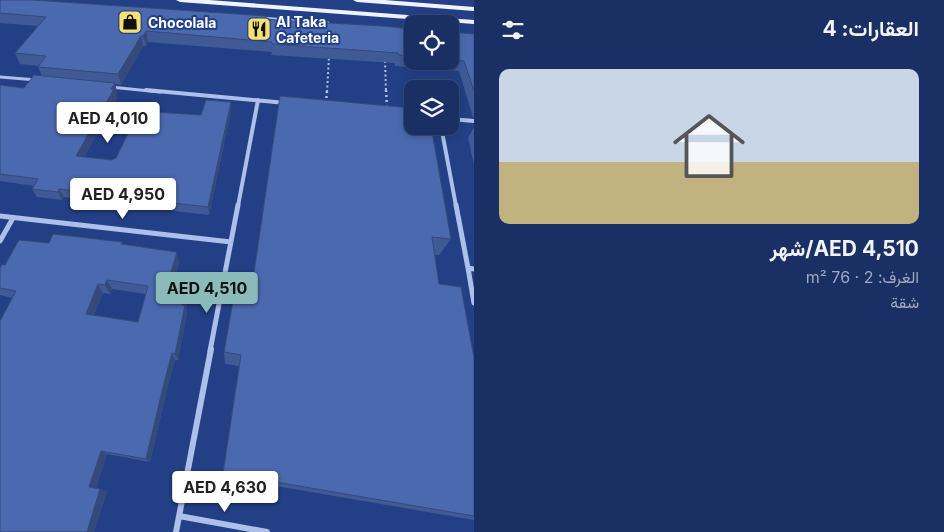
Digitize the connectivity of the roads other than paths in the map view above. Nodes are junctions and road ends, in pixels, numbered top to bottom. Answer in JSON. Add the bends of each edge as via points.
{"nodes":[{"id":1,"x":180,"y":0,"type":"edge"},
{"id":2,"x":358,"y":0,"type":"edge"},
{"id":3,"x":474,"y":8,"type":"edge"},
{"id":4,"x":423,"y":15,"type":"edge"},
{"id":5,"x":474,"y":15,"type":"edge"},
{"id":6,"x":404,"y":17,"type":"edge"},
{"id":7,"x":254,"y":18,"type":"edge"},
{"id":8,"x":459,"y":21,"type":"edge"},
{"id":9,"x":474,"y":22,"type":"edge"},
{"id":10,"x":332,"y":24,"type":"edge"},
{"id":11,"x":0,"y":77,"type":"edge"},
{"id":12,"x":47,"y":81,"type":"edge"},
{"id":13,"x":104,"y":86,"type":"edge"},
{"id":14,"x":258,"y":100,"type":"junction"},
{"id":15,"x":287,"y":103,"type":"edge"},
{"id":16,"x":459,"y":120,"type":"edge"},
{"id":17,"x":474,"y":121,"type":"edge"},
{"id":18,"x":443,"y":135,"type":"edge"},
{"id":19,"x":0,"y":216,"type":"edge"},
{"id":20,"x":13,"y":218,"type":"junction"},
{"id":21,"x":0,"y":241,"type":"edge"},
{"id":22,"x":231,"y":242,"type":"junction"},
{"id":23,"x":471,"y":268,"type":"edge"},
{"id":24,"x":474,"y":303,"type":"edge"},
{"id":25,"x":179,"y":516,"type":"junction"},
{"id":26,"x":176,"y":532,"type":"edge"},
{"id":27,"x":266,"y":532,"type":"edge"}],
"edges":[{"from":1,"to":6,"type":"main road"},
{"from":2,"to":3,"type":"main road"},
{"from":4,"to":5,"type":"main road","via":[[420,13],[424,11]]},
{"from":7,"to":10,"type":"street"},
{"from":8,"to":9,"type":"main road"},
{"from":11,"to":12,"type":"street"},
{"from":13,"to":14,"type":"street"},
{"from":14,"to":15,"type":"street"},
{"from":14,"to":22,"type":"street"},
{"from":16,"to":17,"type":"street"},
{"from":18,"to":23,"type":"street"},
{"from":19,"to":20,"type":"street"},
{"from":20,"to":21,"type":"street"},
{"from":20,"to":22,"type":"street"},
{"from":22,"to":25,"type":"street"},
{"from":23,"to":24,"type":"street"},
{"from":25,"to":26,"type":"street"},
{"from":25,"to":27,"type":"street"}]}
